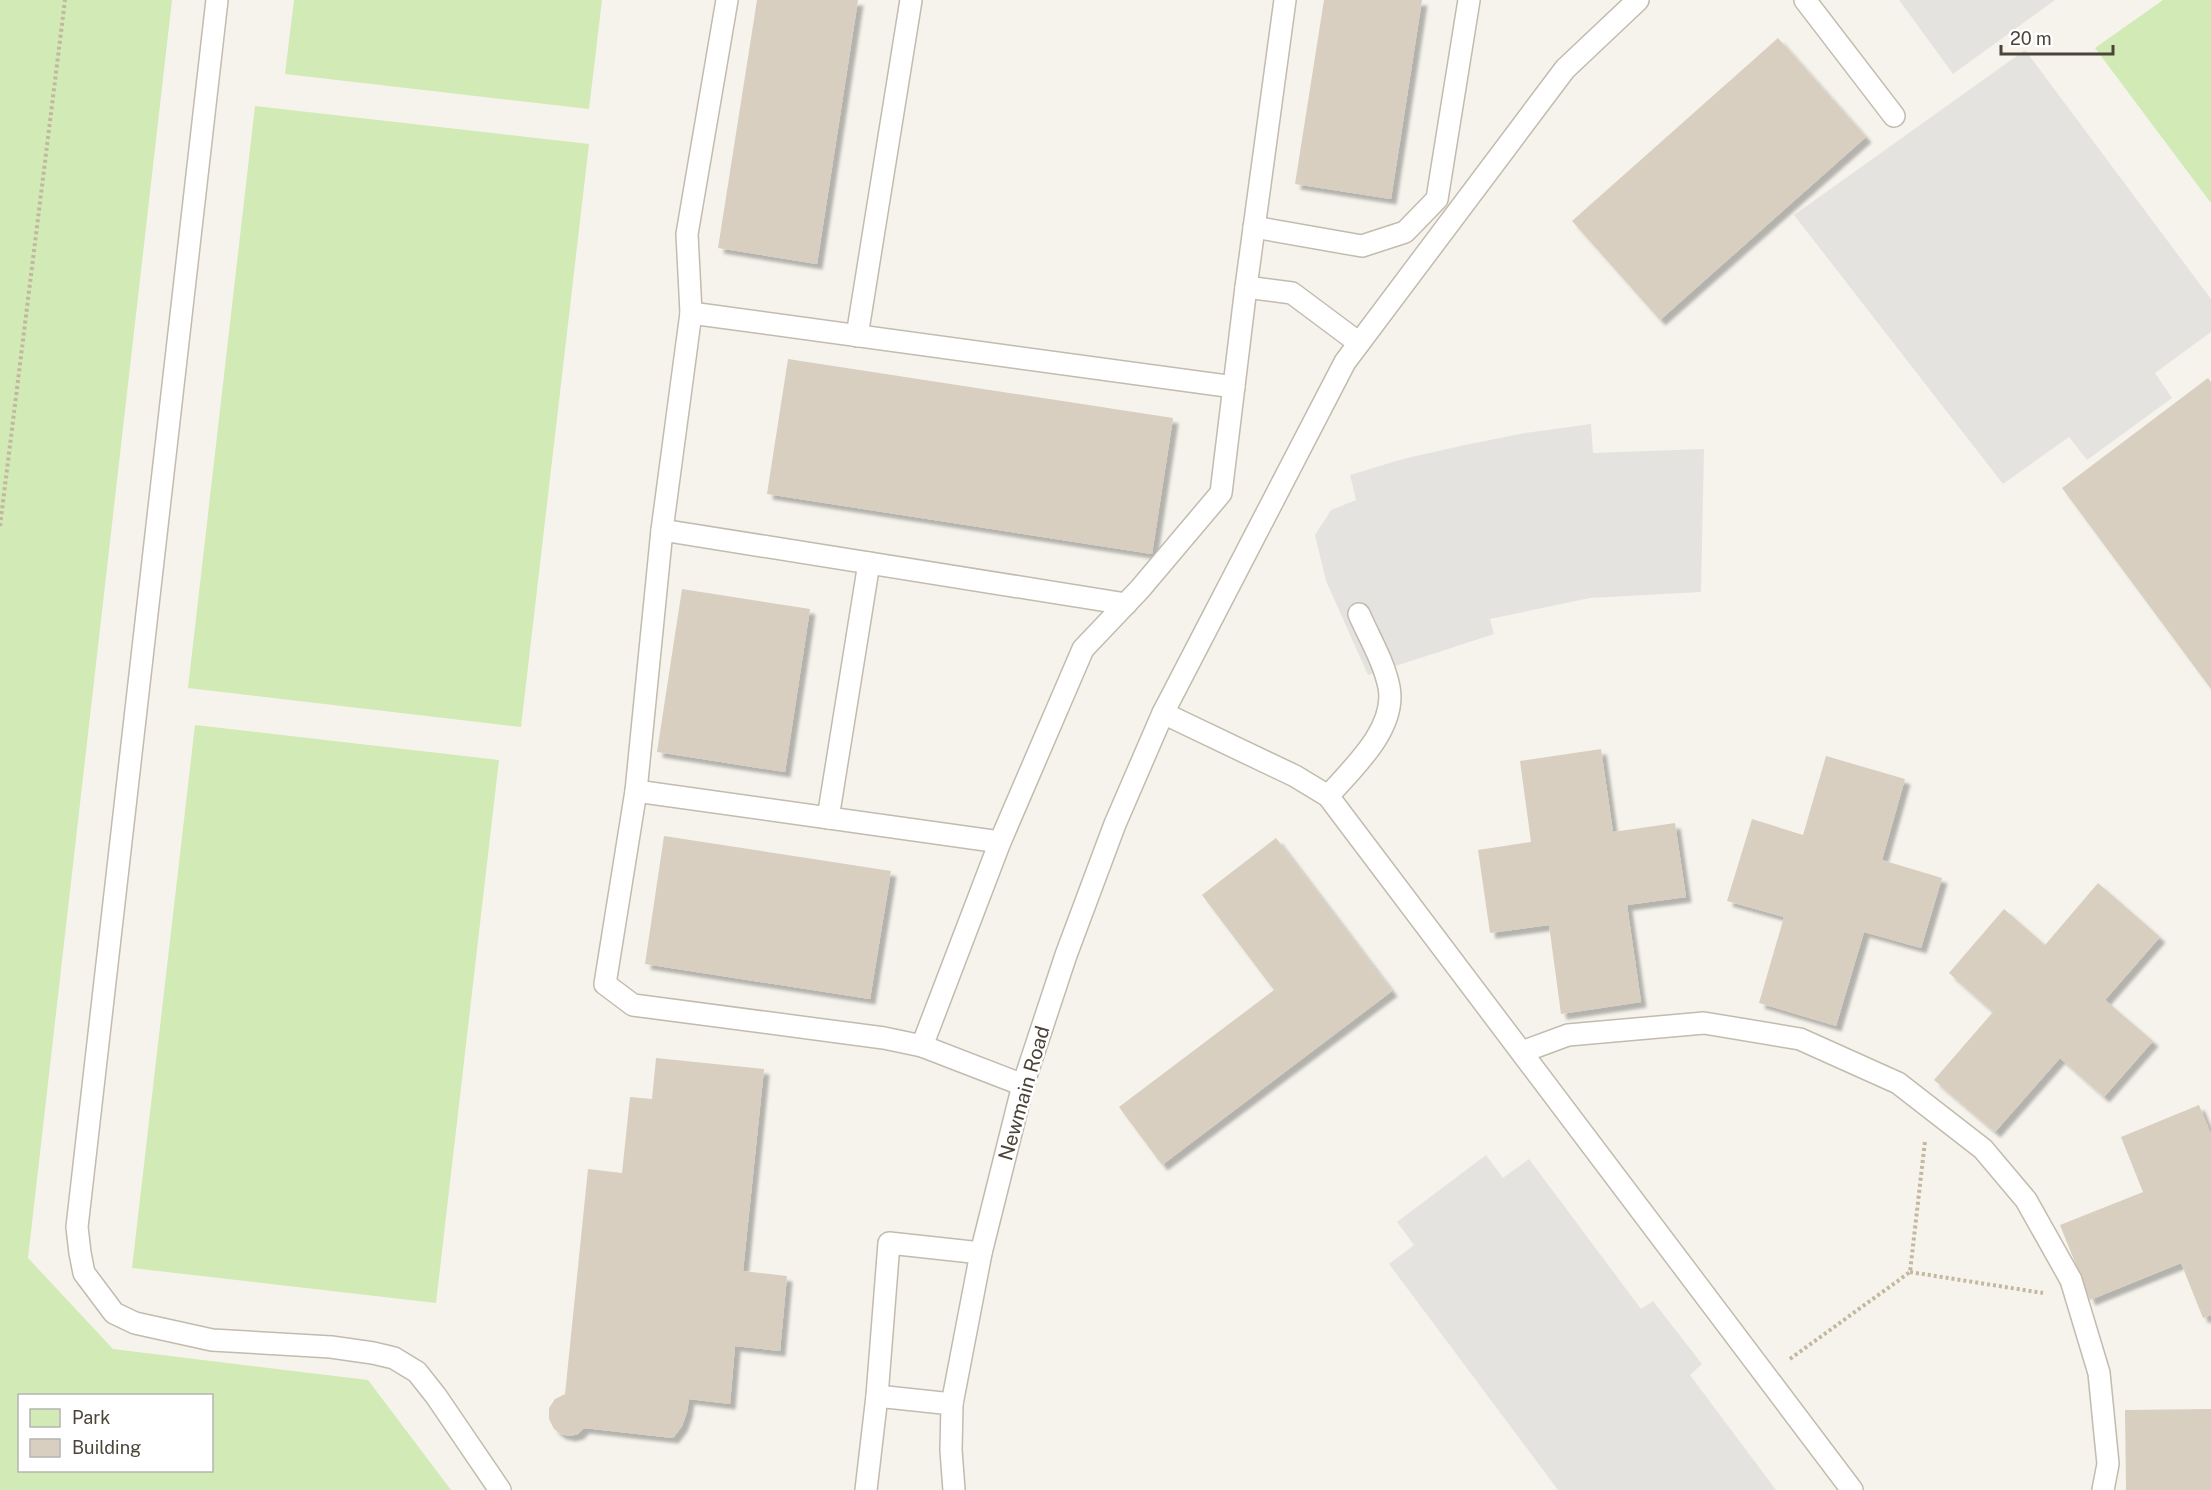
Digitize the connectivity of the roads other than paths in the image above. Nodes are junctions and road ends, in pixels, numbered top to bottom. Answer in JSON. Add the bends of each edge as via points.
{"nodes":[{"id":1,"x":217,"y":0,"type":"edge"},
{"id":2,"x":727,"y":0,"type":"edge"},
{"id":3,"x":911,"y":0,"type":"edge"},
{"id":4,"x":1286,"y":0,"type":"edge"},
{"id":5,"x":1469,"y":0,"type":"edge"},
{"id":6,"x":1638,"y":0,"type":"edge"},
{"id":7,"x":1805,"y":0,"type":"edge"},
{"id":8,"x":1894,"y":116,"type":"dead end"},
{"id":9,"x":1254,"y":227,"type":"junction"},
{"id":10,"x":1246,"y":287,"type":"junction"},
{"id":11,"x":691,"y":313,"type":"junction"},
{"id":12,"x":857,"y":336,"type":"junction"},
{"id":13,"x":1359,"y":344,"type":"junction"},
{"id":14,"x":1234,"y":387,"type":"junction"},
{"id":15,"x":662,"y":530,"type":"junction"},
{"id":16,"x":869,"y":563,"type":"junction"},
{"id":17,"x":1126,"y":604,"type":"junction"},
{"id":18,"x":1359,"y":614,"type":"dead end"},
{"id":19,"x":1163,"y":714,"type":"junction"},
{"id":20,"x":636,"y":791,"type":"junction"},
{"id":21,"x":1328,"y":796,"type":"junction"},
{"id":22,"x":828,"y":818,"type":"junction"},
{"id":23,"x":1000,"y":842,"type":"junction"},
{"id":24,"x":922,"y":1046,"type":"junction"},
{"id":25,"x":1522,"y":1052,"type":"junction"},
{"id":26,"x":1023,"y":1085,"type":"junction"},
{"id":27,"x":981,"y":1252,"type":"junction"},
{"id":28,"x":877,"y":1396,"type":"junction"},
{"id":29,"x":952,"y":1404,"type":"junction"},
{"id":30,"x":500,"y":1490,"type":"edge"},
{"id":31,"x":866,"y":1490,"type":"edge"},
{"id":32,"x":954,"y":1490,"type":"edge"},
{"id":33,"x":1852,"y":1490,"type":"edge"},
{"id":34,"x":2103,"y":1490,"type":"edge"}],
"edges":[{"from":1,"to":30,"type":"lane","via":[[77,1227],[80,1253],[84,1273],[98,1294],[114,1313],[135,1323],[212,1340],[331,1347],[394,1358],[417,1372]]},
{"from":2,"to":11,"type":"lane","via":[[687,234]]},
{"from":3,"to":12,"type":"lane"},
{"from":4,"to":9,"type":"lane"},
{"from":5,"to":9,"type":"lane","via":[[1437,199],[1405,232],[1362,246]]},
{"from":6,"to":13,"type":"lane","name":"Newmain Road","via":[[1564,69]]},
{"from":7,"to":8,"type":"lane"},
{"from":9,"to":10,"type":"lane"},
{"from":10,"to":13,"type":"lane","via":[[1292,293]]},
{"from":10,"to":14,"type":"lane"},
{"from":11,"to":12,"type":"lane"},
{"from":11,"to":15,"type":"lane"},
{"from":12,"to":14,"type":"lane"},
{"from":13,"to":19,"type":"lane","name":"Newmain Road","via":[[1345,363]]},
{"from":14,"to":17,"type":"lane","via":[[1221,493]]},
{"from":15,"to":16,"type":"lane"},
{"from":15,"to":20,"type":"lane"},
{"from":16,"to":17,"type":"lane"},
{"from":16,"to":22,"type":"lane"},
{"from":17,"to":23,"type":"lane","via":[[1083,649]]},
{"from":18,"to":21,"type":"lane","via":[[1386,675],[1390,706],[1383,728]]},
{"from":19,"to":21,"type":"lane","via":[[1295,776]]},
{"from":19,"to":26,"type":"lane","name":"Newmain Road","via":[[1115,824]]},
{"from":20,"to":22,"type":"lane"},
{"from":20,"to":24,"type":"lane","via":[[605,984],[633,1005]]},
{"from":21,"to":25,"type":"lane"},
{"from":22,"to":23,"type":"lane"},
{"from":23,"to":24,"type":"lane"},
{"from":24,"to":26,"type":"lane"},
{"from":25,"to":33,"type":"lane"},
{"from":25,"to":34,"type":"lane","via":[[1568,1035],[1704,1023],[1800,1038],[1898,1083],[1983,1149],[2026,1200],[2071,1280],[2099,1373],[2108,1464]]},
{"from":26,"to":27,"type":"lane","name":"Newmain Road"},
{"from":27,"to":28,"type":"lane","via":[[889,1243]]},
{"from":27,"to":29,"type":"lane","name":"Newmain Road"},
{"from":28,"to":29,"type":"lane"},
{"from":28,"to":31,"type":"lane"},
{"from":29,"to":32,"type":"lane","name":"Newmain Road"}]}
